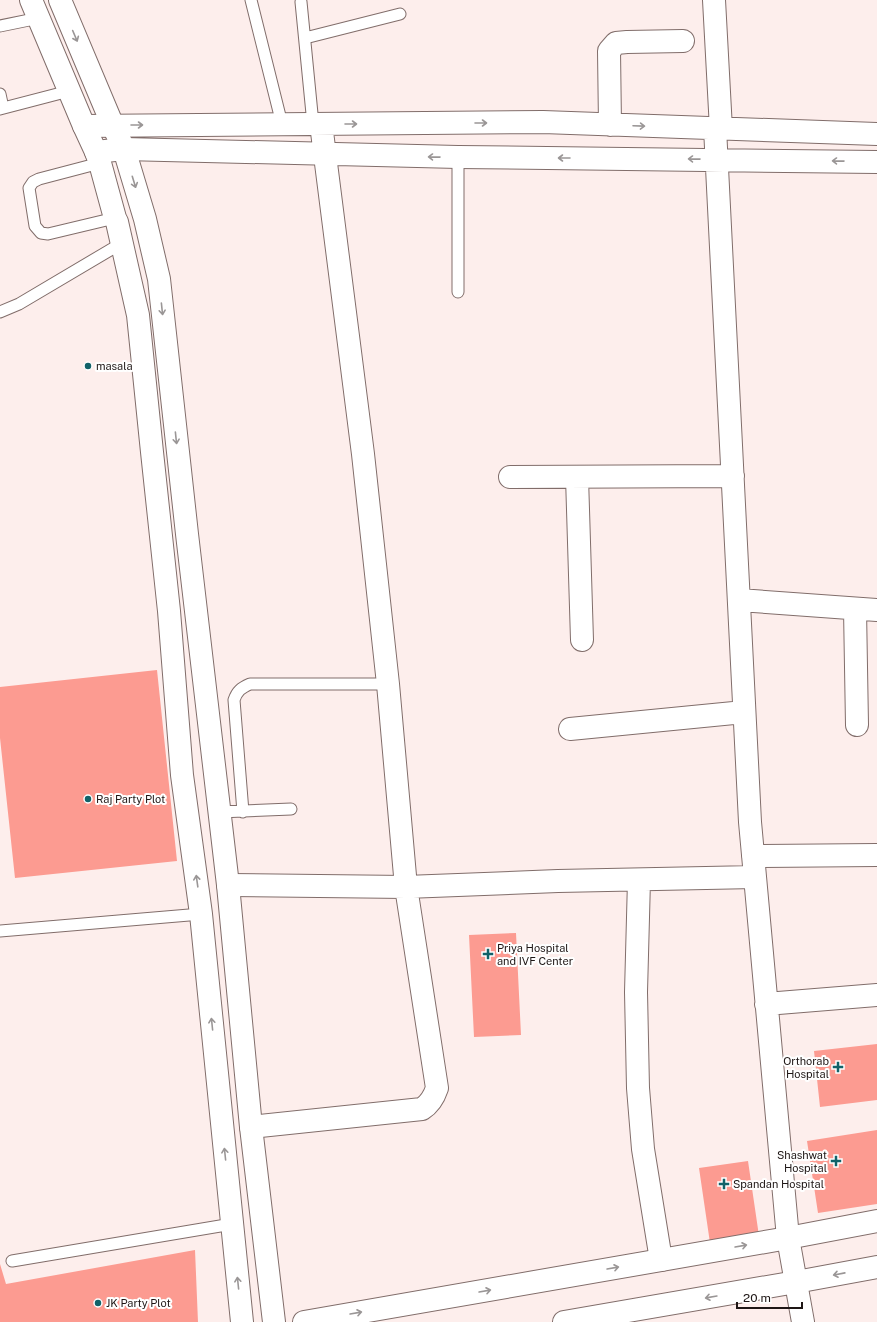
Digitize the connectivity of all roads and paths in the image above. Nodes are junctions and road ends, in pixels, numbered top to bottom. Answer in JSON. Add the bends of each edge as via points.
{"nodes":[{"id":1,"x":60,"y":0,"type":"edge"},
{"id":2,"x":251,"y":0,"type":"edge"},
{"id":3,"x":714,"y":0,"type":"edge"},
{"id":4,"x":301,"y":2,"type":"dead end"},
{"id":5,"x":35,"y":9,"type":"edge"},
{"id":6,"x":400,"y":14,"type":"dead end"},
{"id":7,"x":0,"y":26,"type":"edge"},
{"id":8,"x":305,"y":38,"type":"junction"},
{"id":9,"x":683,"y":41,"type":"dead end"},
{"id":10,"x":69,"y":91,"type":"junction"},
{"id":11,"x":0,"y":94,"type":"edge"},
{"id":12,"x":2,"y":109,"type":"edge"},
{"id":13,"x":282,"y":124,"type":"junction"},
{"id":14,"x":317,"y":124,"type":"junction"},
{"id":15,"x":610,"y":125,"type":"junction"},
{"id":16,"x":84,"y":126,"type":"junction"},
{"id":17,"x":113,"y":126,"type":"junction"},
{"id":18,"x":718,"y":128,"type":"junction"},
{"id":19,"x":877,"y":134,"type":"edge"},
{"id":20,"x":124,"y":149,"type":"junction"},
{"id":21,"x":325,"y":155,"type":"junction"},
{"id":22,"x":458,"y":157,"type":"junction"},
{"id":23,"x":98,"y":158,"type":"junction"},
{"id":24,"x":718,"y":160,"type":"junction"},
{"id":25,"x":877,"y":162,"type":"edge"},
{"id":26,"x":115,"y":218,"type":"junction"},
{"id":27,"x":122,"y":243,"type":"junction"},
{"id":28,"x":458,"y":292,"type":"dead end"},
{"id":29,"x":0,"y":312,"type":"edge"},
{"id":30,"x":733,"y":476,"type":"junction"},
{"id":31,"x":577,"y":477,"type":"junction"},
{"id":32,"x":510,"y":478,"type":"dead end"},
{"id":33,"x":739,"y":600,"type":"junction"},
{"id":34,"x":855,"y":609,"type":"junction"},
{"id":35,"x":877,"y":610,"type":"edge"},
{"id":36,"x":582,"y":640,"type":"dead end"},
{"id":37,"x":388,"y":684,"type":"junction"},
{"id":38,"x":744,"y":712,"type":"junction"},
{"id":39,"x":857,"y":725,"type":"dead end"},
{"id":40,"x":570,"y":729,"type":"dead end"},
{"id":41,"x":292,"y":809,"type":"dead end"},
{"id":42,"x":219,"y":812,"type":"junction"},
{"id":43,"x":243,"y":812,"type":"junction"},
{"id":44,"x":877,"y":855,"type":"edge"},
{"id":45,"x":754,"y":867,"type":"junction"},
{"id":46,"x":639,"y":880,"type":"junction"},
{"id":47,"x":228,"y":885,"type":"junction"},
{"id":48,"x":406,"y":887,"type":"junction"},
{"id":49,"x":201,"y":914,"type":"junction"},
{"id":50,"x":0,"y":931,"type":"edge"},
{"id":51,"x":877,"y":995,"type":"edge"},
{"id":52,"x":766,"y":1004,"type":"junction"},
{"id":53,"x":251,"y":1126,"type":"junction"},
{"id":54,"x":877,"y":1221,"type":"edge"},
{"id":55,"x":232,"y":1224,"type":"junction"},
{"id":56,"x":788,"y":1238,"type":"junction"},
{"id":57,"x":661,"y":1260,"type":"junction"},
{"id":58,"x":12,"y":1261,"type":"dead end"},
{"id":59,"x":877,"y":1267,"type":"edge"},
{"id":60,"x":796,"y":1282,"type":"junction"},
{"id":61,"x":242,"y":1322,"type":"edge"},
{"id":62,"x":274,"y":1322,"type":"edge"},
{"id":63,"x":304,"y":1322,"type":"edge"},
{"id":64,"x":564,"y":1322,"type":"edge"},
{"id":65,"x":803,"y":1322,"type":"edge"}],
"edges":[{"from":1,"to":17,"type":"street","one_way":true},
{"from":2,"to":13,"type":"lane"},
{"from":3,"to":18,"type":"street"},
{"from":4,"to":8,"type":"lane"},
{"from":5,"to":7,"type":"lane"},
{"from":5,"to":10,"type":"street"},
{"from":6,"to":8,"type":"lane"},
{"from":8,"to":14,"type":"lane"},
{"from":9,"to":15,"type":"street","via":[[616,43],[609,51]]},
{"from":10,"to":12,"type":"lane"},
{"from":10,"to":16,"type":"street"},
{"from":11,"to":12,"type":"lane"},
{"from":13,"to":14,"type":"street"},
{"from":17,"to":13,"type":"street","one_way":true},
{"from":14,"to":15,"type":"street","one_way":true,"via":[[543,122]]},
{"from":14,"to":21,"type":"street"},
{"from":15,"to":18,"type":"street","one_way":true},
{"from":16,"to":17,"type":"street"},
{"from":16,"to":23,"type":"street"},
{"from":17,"to":20,"type":"street"},
{"from":18,"to":19,"type":"street"},
{"from":18,"to":24,"type":"street"},
{"from":20,"to":21,"type":"street"},
{"from":20,"to":23,"type":"street"},
{"from":20,"to":42,"type":"street","one_way":true,"via":[[145,219],[159,279]]},
{"from":22,"to":21,"type":"street","one_way":true},
{"from":21,"to":37,"type":"street","via":[[363,454]]},
{"from":24,"to":22,"type":"street","one_way":true},
{"from":22,"to":28,"type":"lane"},
{"from":23,"to":26,"type":"street"},
{"from":23,"to":26,"type":"lane","via":[[33,182],[29,188],[35,226],[41,233],[48,234]]},
{"from":25,"to":24,"type":"street","one_way":true},
{"from":24,"to":30,"type":"street"},
{"from":26,"to":27,"type":"street"},
{"from":27,"to":29,"type":"lane","via":[[19,304]]},
{"from":49,"to":27,"type":"street","one_way":true,"via":[[182,775],[169,611],[138,315]]},
{"from":30,"to":31,"type":"street"},
{"from":30,"to":33,"type":"street"},
{"from":31,"to":32,"type":"street"},
{"from":31,"to":36,"type":"street"},
{"from":33,"to":34,"type":"street"},
{"from":33,"to":38,"type":"street"},
{"from":34,"to":35,"type":"street"},
{"from":34,"to":39,"type":"street"},
{"from":37,"to":43,"type":"lane","via":[[250,684],[241,688],[234,700]]},
{"from":37,"to":48,"type":"street"},
{"from":38,"to":40,"type":"street"},
{"from":38,"to":45,"type":"street"},
{"from":41,"to":43,"type":"lane"},
{"from":42,"to":43,"type":"lane"},
{"from":42,"to":47,"type":"street"},
{"from":44,"to":45,"type":"street"},
{"from":45,"to":46,"type":"street"},
{"from":45,"to":52,"type":"street"},
{"from":46,"to":48,"type":"street"},
{"from":46,"to":57,"type":"street","via":[[636,992],[638,1088],[643,1149]]},
{"from":47,"to":48,"type":"street"},
{"from":47,"to":53,"type":"street"},
{"from":48,"to":53,"type":"street","via":[[437,1088],[434,1097],[422,1109]]},
{"from":49,"to":50,"type":"lane"},
{"from":55,"to":49,"type":"street","one_way":true},
{"from":51,"to":52,"type":"street"},
{"from":52,"to":56,"type":"street"},
{"from":53,"to":62,"type":"street"},
{"from":54,"to":56,"type":"street"},
{"from":55,"to":58,"type":"lane"},
{"from":61,"to":55,"type":"street","one_way":true},
{"from":57,"to":56,"type":"street","one_way":true},
{"from":56,"to":60,"type":"street"},
{"from":63,"to":57,"type":"street","one_way":true},
{"from":59,"to":60,"type":"street","one_way":true},
{"from":60,"to":64,"type":"street","one_way":true},
{"from":60,"to":65,"type":"street"}]}
